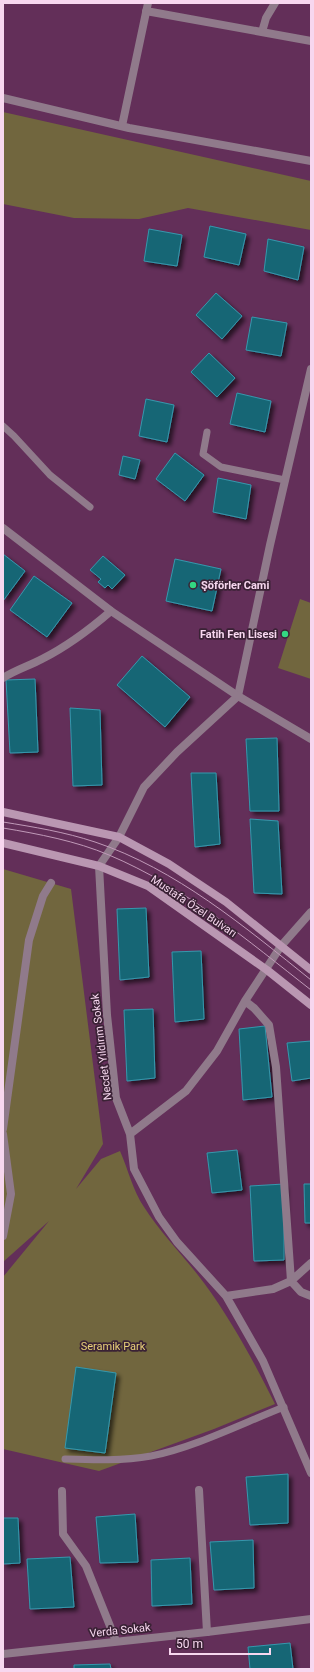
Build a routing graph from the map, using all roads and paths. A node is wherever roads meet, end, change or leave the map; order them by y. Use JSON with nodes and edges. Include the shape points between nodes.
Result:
{"nodes":[{"id":1,"x":275,"y":3,"type":"edge"},
{"id":2,"x":147,"y":7,"type":"edge"},
{"id":3,"x":262,"y":32,"type":"junction"},
{"id":4,"x":311,"y":41,"type":"edge"},
{"id":5,"x":3,"y":98,"type":"edge"},
{"id":6,"x":122,"y":126,"type":"junction"},
{"id":7,"x":311,"y":161,"type":"edge"},
{"id":8,"x":311,"y":369,"type":"edge"},
{"id":9,"x":3,"y":426,"type":"edge"},
{"id":10,"x":206,"y":432,"type":"dead end"},
{"id":11,"x":285,"y":480,"type":"junction"},
{"id":12,"x":90,"y":507,"type":"dead end"},
{"id":13,"x":3,"y":528,"type":"edge"},
{"id":14,"x":111,"y":612,"type":"junction"},
{"id":15,"x":3,"y":678,"type":"edge"},
{"id":16,"x":238,"y":696,"type":"junction"},
{"id":17,"x":311,"y":739,"type":"edge"},
{"id":18,"x":3,"y":812,"type":"edge"},
{"id":19,"x":119,"y":837,"type":"junction"},
{"id":20,"x":3,"y":843,"type":"edge"},
{"id":21,"x":99,"y":866,"type":"junction"},
{"id":22,"x":51,"y":883,"type":"dead end"},
{"id":23,"x":311,"y":912,"type":"edge"},
{"id":24,"x":281,"y":946,"type":"junction"},
{"id":25,"x":267,"y":970,"type":"junction"},
{"id":26,"x":311,"y":970,"type":"edge"},
{"id":27,"x":245,"y":1001,"type":"junction"},
{"id":28,"x":311,"y":1005,"type":"edge"},
{"id":29,"x":3,"y":1129,"type":"edge"},
{"id":30,"x":3,"y":1134,"type":"edge"},
{"id":31,"x":130,"y":1134,"type":"junction"},
{"id":32,"x":3,"y":1236,"type":"edge"},
{"id":33,"x":311,"y":1263,"type":"edge"},
{"id":34,"x":291,"y":1282,"type":"junction"},
{"id":35,"x":226,"y":1296,"type":"junction"},
{"id":36,"x":311,"y":1296,"type":"edge"},
{"id":37,"x":284,"y":1407,"type":"junction"},
{"id":38,"x":65,"y":1459,"type":"dead end"},
{"id":39,"x":311,"y":1473,"type":"edge"},
{"id":40,"x":199,"y":1490,"type":"dead end"},
{"id":41,"x":62,"y":1491,"type":"dead end"},
{"id":42,"x":311,"y":1619,"type":"edge"},
{"id":43,"x":207,"y":1632,"type":"junction"},
{"id":44,"x":116,"y":1641,"type":"junction"},
{"id":45,"x":3,"y":1654,"type":"edge"}],
"edges":[{"from":1,"to":3,"type":"street","via":[[266,18]]},
{"from":2,"to":3,"type":"street"},
{"from":2,"to":6,"type":"street"},
{"from":3,"to":4,"type":"street"},
{"from":5,"to":6,"type":"street"},
{"from":6,"to":7,"type":"street"},
{"from":8,"to":11,"type":"street"},
{"from":9,"to":12,"type":"lane","via":[[50,475]]},
{"from":10,"to":11,"type":"lane","via":[[203,454],[221,467]]},
{"from":11,"to":16,"type":"street"},
{"from":13,"to":14,"type":"street"},
{"from":14,"to":15,"type":"street","via":[[80,637],[42,660]]},
{"from":14,"to":16,"type":"street"},
{"from":16,"to":17,"type":"street"},
{"from":16,"to":19,"type":"street","via":[[177,752],[144,787]]},
{"from":18,"to":19,"type":"main road","name":"Mustafa Özel Bulvarı"},
{"from":19,"to":21,"type":"street"},
{"from":19,"to":24,"type":"main road","name":"Mustafa Özel Bulvarı","via":[[169,864],[219,898]]},
{"from":20,"to":21,"type":"main road","name":"Mustafa Özel Bulvarı"},
{"from":21,"to":25,"type":"main road","name":"Mustafa Özel Bulvarı","via":[[148,886]]},
{"from":21,"to":31,"type":"street","name":"Necdet Yıldırım Sokak","via":[[107,1014],[116,1098]]},
{"from":22,"to":29,"type":"street","via":[[43,896],[29,940]]},
{"from":23,"to":24,"type":"street"},
{"from":24,"to":25,"type":"street"},
{"from":24,"to":26,"type":"main road","name":"Mustafa Özel Bulvarı"},
{"from":25,"to":27,"type":"street"},
{"from":25,"to":28,"type":"main road","name":"Mustafa Özel Bulvarı"},
{"from":27,"to":31,"type":"street","via":[[217,1051],[186,1091]]},
{"from":27,"to":34,"type":"street","via":[[269,1025],[276,1066]]},
{"from":30,"to":32,"type":"street","via":[[11,1194]]},
{"from":31,"to":35,"type":"street","name":"Necdet Yıldırım Sokak","via":[[134,1169],[159,1217],[177,1242]]},
{"from":33,"to":34,"type":"street"},
{"from":34,"to":35,"type":"street","via":[[273,1289]]},
{"from":34,"to":36,"type":"street","via":[[301,1292]]},
{"from":35,"to":37,"type":"street","name":"Necdet Yıldırım Sokak","via":[[263,1360]]},
{"from":37,"to":38,"type":"lane","via":[[150,1456]]},
{"from":37,"to":39,"type":"street","name":"Necdet Yıldırım Sokak"},
{"from":40,"to":43,"type":"street"},
{"from":41,"to":44,"type":"street","via":[[63,1534],[86,1566]]},
{"from":42,"to":43,"type":"street","name":"Verda Sokak"},
{"from":43,"to":44,"type":"street","name":"Verda Sokak"},
{"from":44,"to":45,"type":"street","name":"Verda Sokak"}]}
